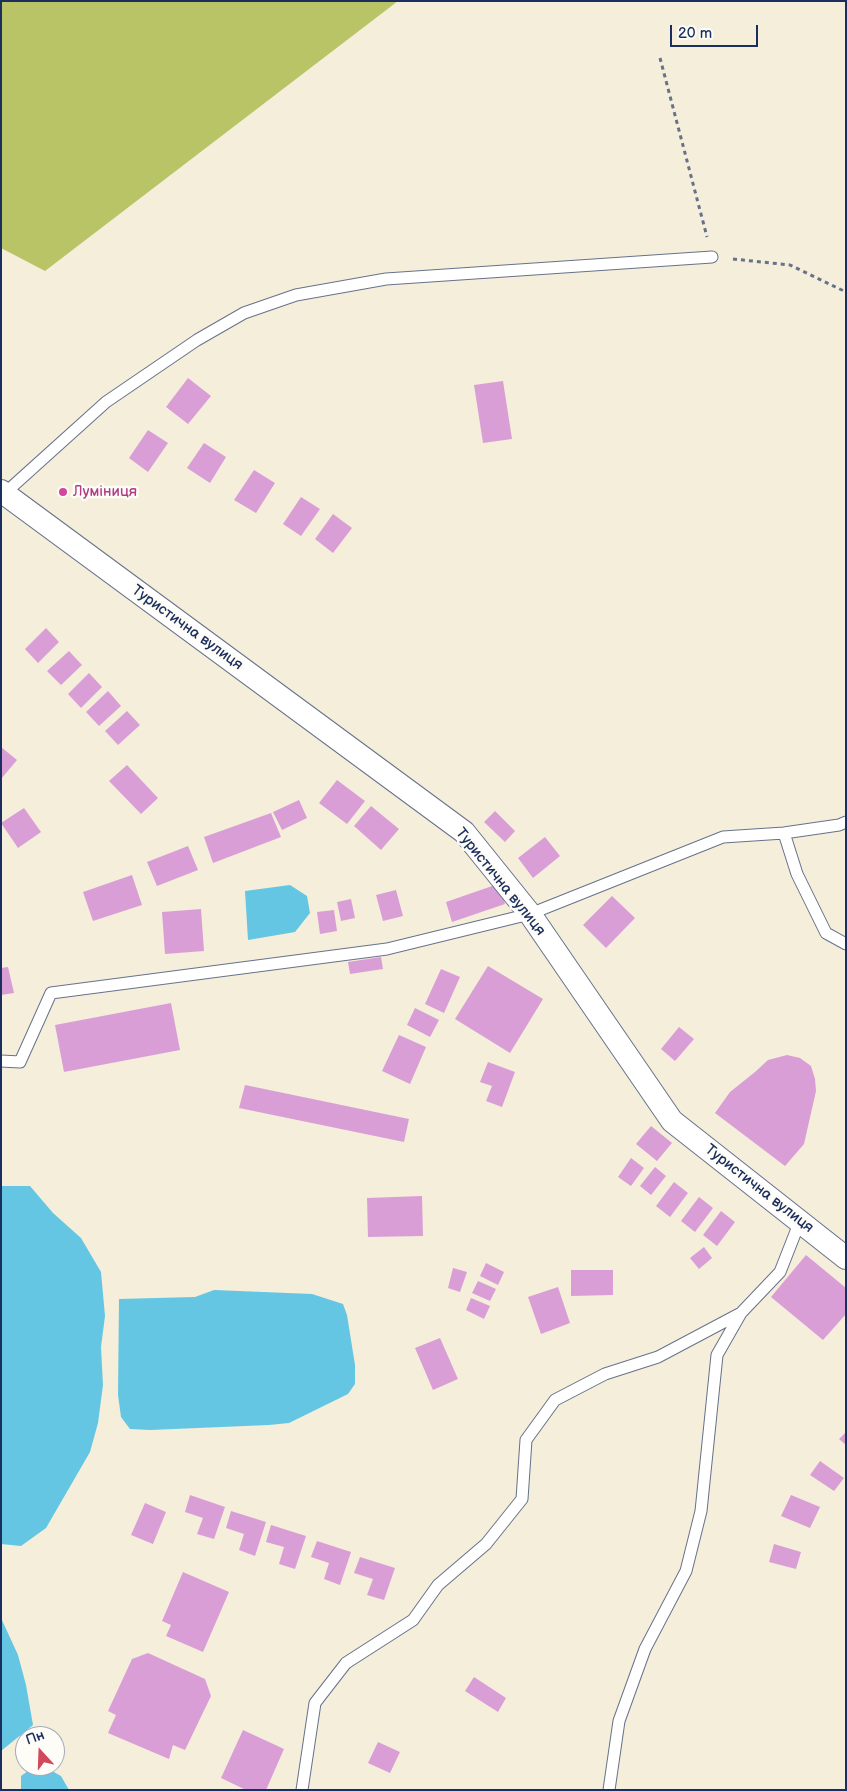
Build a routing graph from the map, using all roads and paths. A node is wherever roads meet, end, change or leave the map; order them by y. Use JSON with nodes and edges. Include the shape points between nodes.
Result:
{"nodes":[{"id":1,"x":660,"y":58,"type":"dead end"},
{"id":2,"x":712,"y":257,"type":"junction"},
{"id":3,"x":846,"y":292,"type":"edge"},
{"id":4,"x":2,"y":492,"type":"edge"},
{"id":5,"x":846,"y":822,"type":"edge"},
{"id":6,"x":784,"y":833,"type":"junction"},
{"id":7,"x":530,"y":914,"type":"junction"},
{"id":8,"x":846,"y":944,"type":"edge"},
{"id":9,"x":1,"y":1061,"type":"edge"},
{"id":10,"x":800,"y":1221,"type":"junction"},
{"id":11,"x":846,"y":1258,"type":"edge"},
{"id":12,"x":741,"y":1314,"type":"junction"},
{"id":13,"x":302,"y":1790,"type":"edge"},
{"id":14,"x":609,"y":1790,"type":"edge"}],
"edges":[{"from":1,"to":2,"type":"path"},
{"from":2,"to":3,"type":"path","via":[[790,265]]},
{"from":2,"to":4,"type":"lane","via":[[386,279],[296,295],[244,313],[197,340],[106,402]]},
{"from":4,"to":7,"type":"street","name":"Туристична вулиця","via":[[464,832]]},
{"from":5,"to":6,"type":"lane"},
{"from":6,"to":7,"type":"lane","via":[[723,837]]},
{"from":6,"to":8,"type":"lane","via":[[797,874],[826,934]]},
{"from":7,"to":9,"type":"lane","via":[[387,949],[51,993],[20,1062]]},
{"from":7,"to":10,"type":"street","name":"Туристична вулиця","via":[[672,1121]]},
{"from":10,"to":11,"type":"street","name":"Туристична вулиця"},
{"from":10,"to":12,"type":"lane","via":[[780,1272]]},
{"from":12,"to":13,"type":"lane","via":[[658,1357],[605,1374],[555,1400],[526,1440],[522,1499],[486,1544],[438,1585],[413,1620],[346,1663],[316,1703]]},
{"from":12,"to":14,"type":"lane","via":[[717,1355],[701,1511],[686,1571],[645,1649],[622,1712]]}]}
